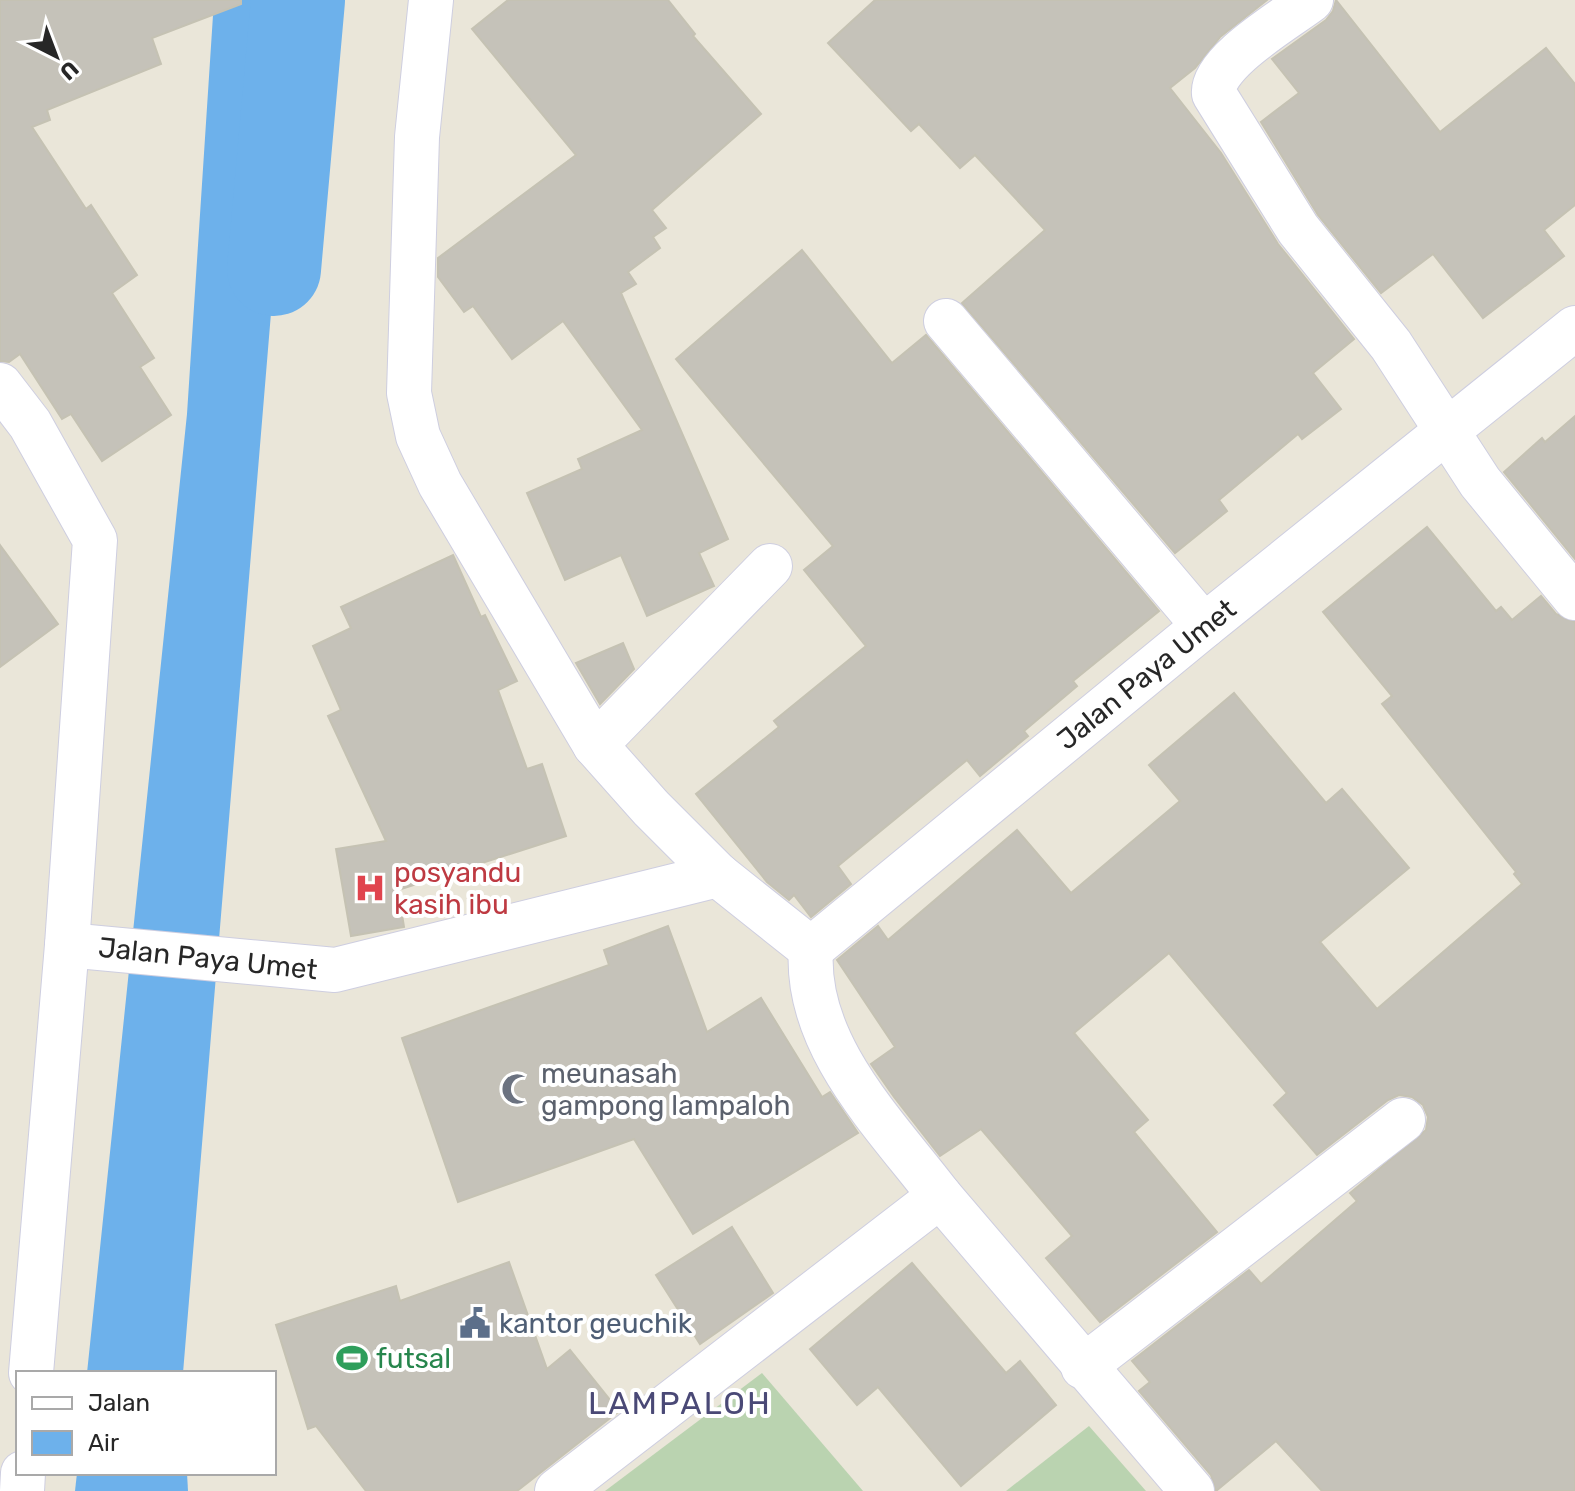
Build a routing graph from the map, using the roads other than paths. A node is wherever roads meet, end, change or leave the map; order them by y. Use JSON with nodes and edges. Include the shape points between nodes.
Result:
{"nodes":[{"id":1,"x":431,"y":0,"type":"edge"},
{"id":2,"x":1311,"y":0,"type":"edge"},
{"id":3,"x":946,"y":321,"type":"dead end"},
{"id":4,"x":1575,"y":328,"type":"edge"},
{"id":5,"x":0,"y":385,"type":"edge"},
{"id":6,"x":1448,"y":429,"type":"junction"},
{"id":7,"x":770,"y":566,"type":"dead end"},
{"id":8,"x":1575,"y":598,"type":"edge"},
{"id":9,"x":1204,"y":626,"type":"junction"},
{"id":10,"x":595,"y":745,"type":"junction"},
{"id":11,"x":718,"y":875,"type":"junction"},
{"id":12,"x":78,"y":945,"type":"junction"},
{"id":13,"x":811,"y":949,"type":"junction"},
{"id":14,"x":1403,"y":1120,"type":"dead end"},
{"id":15,"x":940,"y":1196,"type":"junction"},
{"id":16,"x":1083,"y":1367,"type":"junction"},
{"id":17,"x":31,"y":1371,"type":"edge"},
{"id":18,"x":557,"y":1491,"type":"edge"},
{"id":19,"x":1192,"y":1491,"type":"edge"}],
"edges":[{"from":1,"to":10,"type":"street","via":[[417,137],[409,393],[418,436],[440,484]]},
{"from":2,"to":6,"type":"street","via":[[1223,66],[1212,84],[1214,94],[1298,229],[1391,345]]},
{"from":3,"to":9,"type":"street"},
{"from":4,"to":6,"type":"street","name":"Jalan Paya Umet"},
{"from":5,"to":12,"type":"street","via":[[30,424],[95,540]]},
{"from":6,"to":8,"type":"street","via":[[1480,482]]},
{"from":6,"to":9,"type":"street","name":"Jalan Paya Umet"},
{"from":7,"to":10,"type":"street"},
{"from":9,"to":13,"type":"street","name":"Jalan Paya Umet"},
{"from":10,"to":11,"type":"street"},
{"from":11,"to":12,"type":"street","name":"Jalan Paya Umet","via":[[358,967],[290,969]]},
{"from":11,"to":13,"type":"street"},
{"from":12,"to":17,"type":"street","name":"Jalan Paya Umet"},
{"from":13,"to":15,"type":"street","via":[[814,1004],[849,1076]]},
{"from":14,"to":16,"type":"street"},
{"from":15,"to":16,"type":"street"},
{"from":15,"to":18,"type":"street"},
{"from":16,"to":19,"type":"street"}]}
